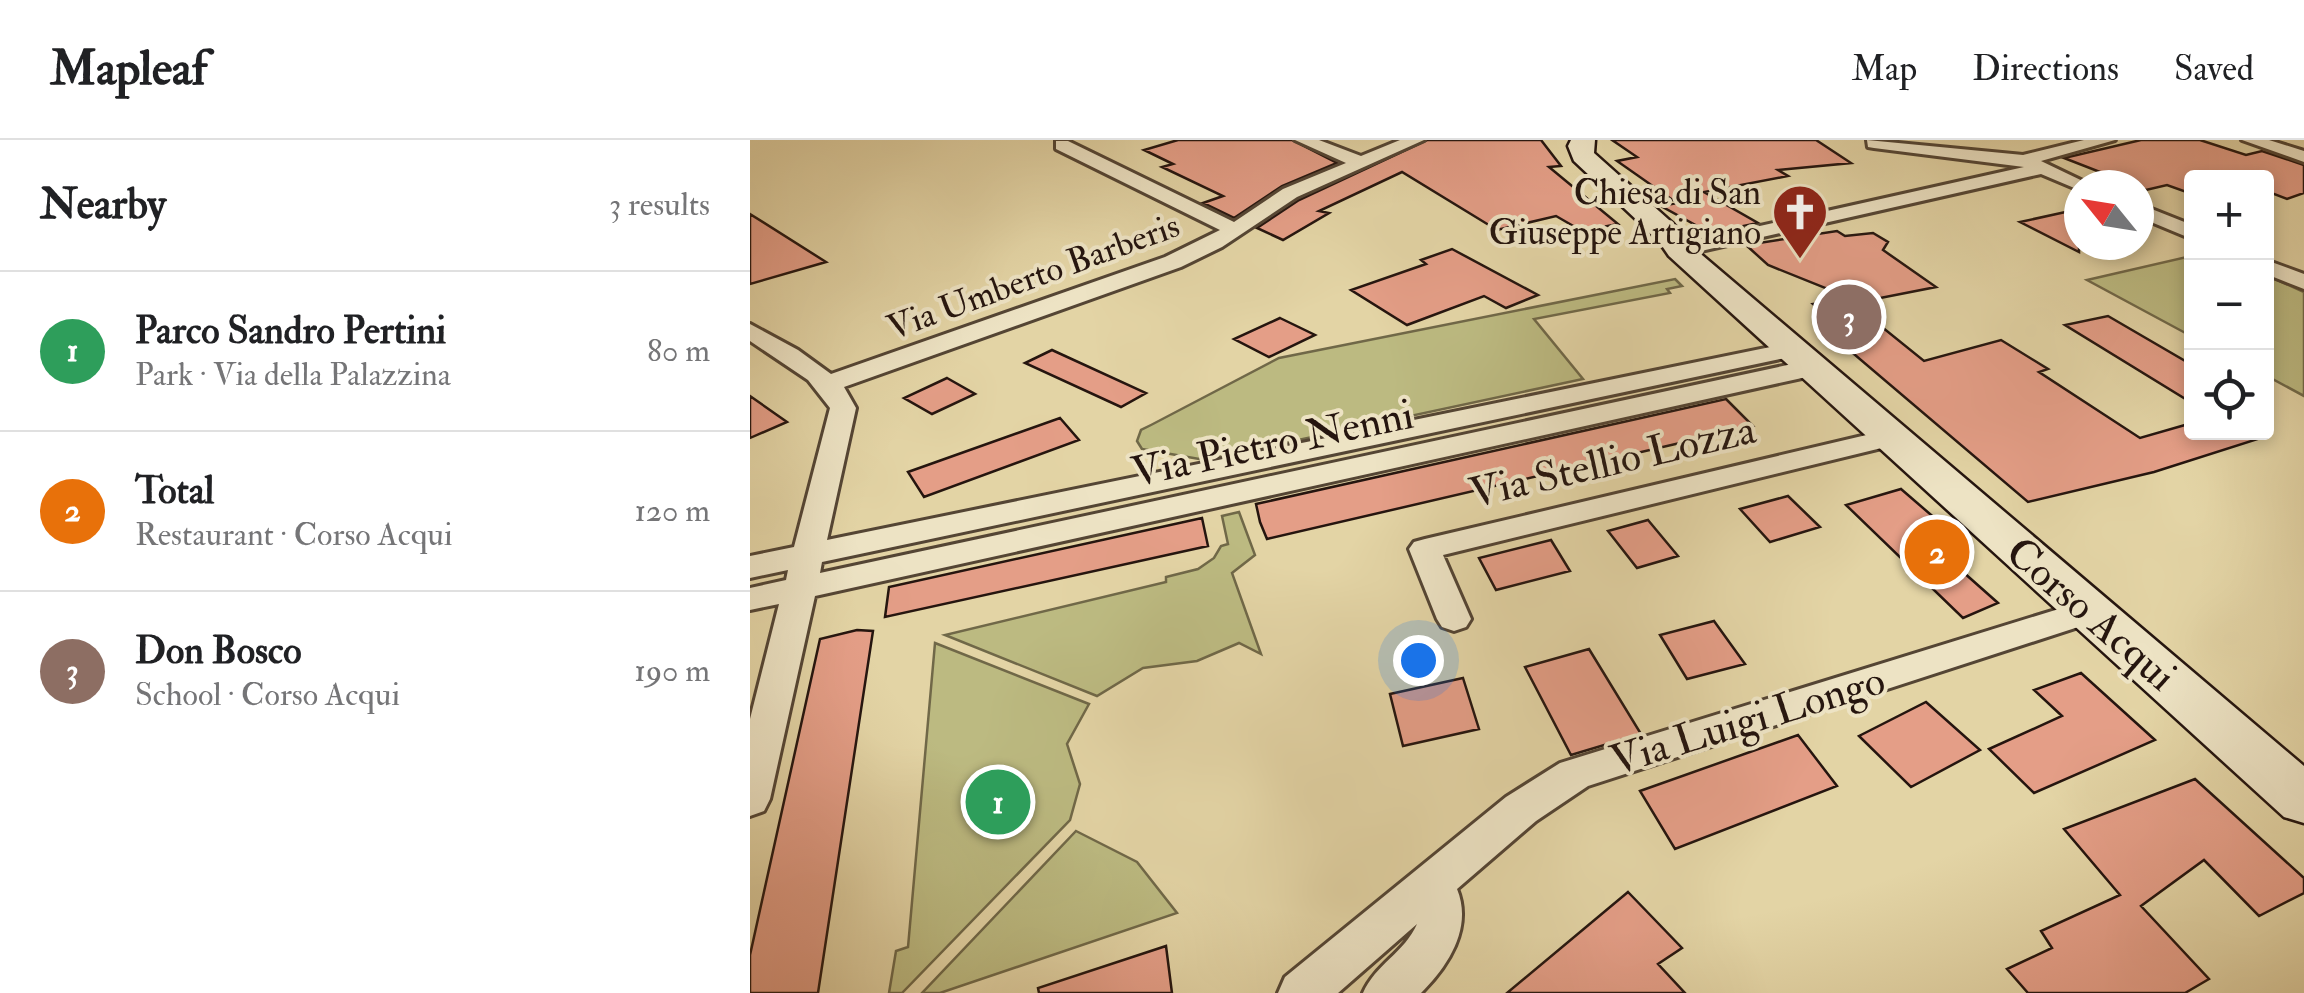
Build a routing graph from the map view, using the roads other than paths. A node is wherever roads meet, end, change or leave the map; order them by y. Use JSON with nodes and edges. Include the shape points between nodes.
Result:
{"nodes":[{"id":1,"x":1304,"y":140,"type":"edge"},
{"id":2,"x":1416,"y":140,"type":"edge"},
{"id":3,"x":1557,"y":140,"type":"edge"},
{"id":4,"x":1583,"y":140,"type":"edge"},
{"id":5,"x":2056,"y":140,"type":"edge"},
{"id":6,"x":2251,"y":140,"type":"edge"},
{"id":7,"x":1872,"y":142,"type":"edge"},
{"id":8,"x":2098,"y":142,"type":"edge"},
{"id":9,"x":1062,"y":145,"type":"dead end"},
{"id":10,"x":2304,"y":158,"type":"edge"},
{"id":11,"x":2023,"y":160,"type":"junction"},
{"id":12,"x":1360,"y":162,"type":"junction"},
{"id":13,"x":2044,"y":168,"type":"junction"},
{"id":14,"x":2064,"y":177,"type":"edge"},
{"id":15,"x":1951,"y":190,"type":"junction"},
{"id":16,"x":2154,"y":217,"type":"edge"},
{"id":17,"x":1235,"y":230,"type":"junction"},
{"id":18,"x":2184,"y":230,"type":"edge"},
{"id":19,"x":1680,"y":250,"type":"junction"},
{"id":20,"x":2274,"y":269,"type":"edge"},
{"id":21,"x":2304,"y":282,"type":"edge"},
{"id":22,"x":750,"y":331,"type":"edge"},
{"id":23,"x":1801,"y":359,"type":"junction"},
{"id":24,"x":828,"y":384,"type":"junction"},
{"id":25,"x":1892,"y":437,"type":"junction"},
{"id":26,"x":809,"y":555,"type":"junction"},
{"id":27,"x":750,"y":567,"type":"edge"},
{"id":28,"x":801,"y":588,"type":"junction"},
{"id":29,"x":750,"y":599,"type":"edge"},
{"id":30,"x":2091,"y":611,"type":"junction"},
{"id":31,"x":1454,"y":619,"type":"dead end"},
{"id":32,"x":750,"y":800,"type":"edge"},
{"id":33,"x":2304,"y":800,"type":"edge"},
{"id":34,"x":1433,"y":883,"type":"junction"},
{"id":35,"x":1302,"y":993,"type":"edge"},
{"id":36,"x":1387,"y":993,"type":"edge"}],
"edges":[{"from":1,"to":12,"type":"street"},
{"from":2,"to":12,"type":"street","name":"Via Umberto Barberis"},
{"from":3,"to":19,"type":"street","via":[[1654,236]]},
{"from":4,"to":19,"type":"street","name":"Corso Acqui","via":[[1583,156]]},
{"from":5,"to":8,"type":"street"},
{"from":6,"to":10,"type":"street"},
{"from":7,"to":11,"type":"street"},
{"from":7,"to":15,"type":"street"},
{"from":8,"to":11,"type":"street"},
{"from":9,"to":17,"type":"street"},
{"from":11,"to":13,"type":"street"},
{"from":12,"to":17,"type":"street","name":"Via Umberto Barberis","via":[[1276,200]]},
{"from":13,"to":14,"type":"street"},
{"from":13,"to":15,"type":"street"},
{"from":15,"to":19,"type":"street"},
{"from":16,"to":18,"type":"street"},
{"from":17,"to":24,"type":"street","name":"Via Umberto Barberis","via":[[1138,277]]},
{"from":19,"to":23,"type":"street","name":"Corso Acqui"},
{"from":20,"to":21,"type":"street"},
{"from":22,"to":24,"type":"street"},
{"from":23,"to":25,"type":"street","name":"Corso Acqui"},
{"from":23,"to":26,"type":"street","name":"Via Pietro Nenni"},
{"from":23,"to":28,"type":"street","name":"Via Pietro Nenni"},
{"from":24,"to":26,"type":"street","via":[[840,396],[842,417]]},
{"from":25,"to":30,"type":"street","name":"Corso Acqui"},
{"from":25,"to":31,"type":"street","name":"Via Stellio Lozza","via":[[1425,549]]},
{"from":26,"to":27,"type":"street","name":"Via Pietro Nenni"},
{"from":26,"to":28,"type":"street"},
{"from":28,"to":29,"type":"street","name":"Via Pietro Nenni"},
{"from":28,"to":32,"type":"street"},
{"from":30,"to":33,"type":"street","name":"Corso Acqui"},
{"from":30,"to":34,"type":"street","name":"Via Luigi Longo","via":[[1596,766],[1521,809]]},
{"from":34,"to":35,"type":"street","name":"Via Luigi Longo"},
{"from":34,"to":36,"type":"street","via":[[1444,904],[1437,938]]}]}
